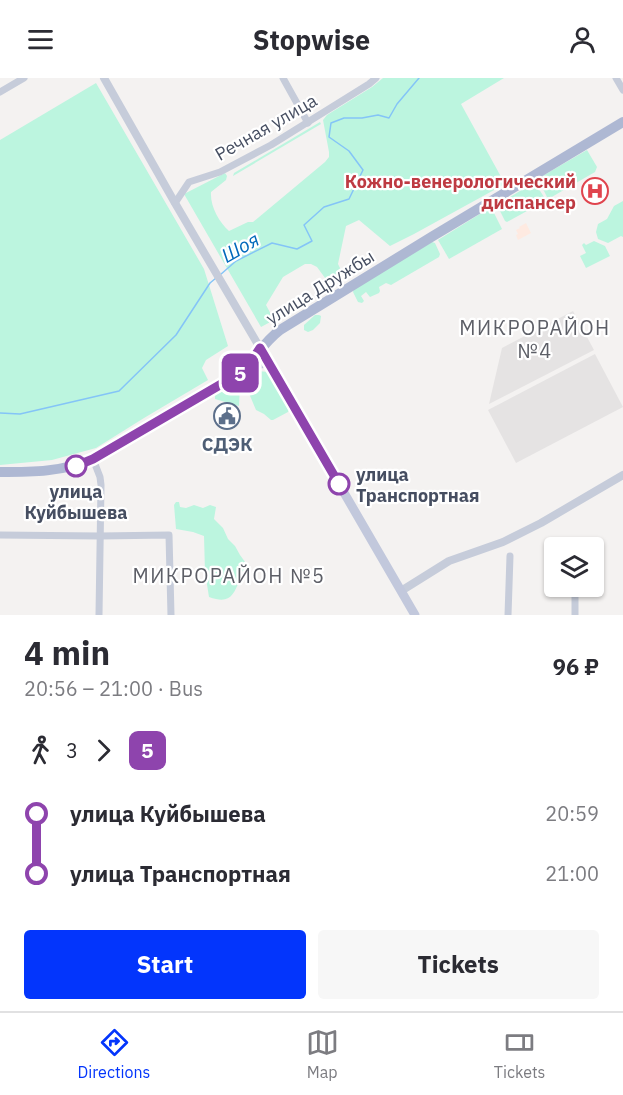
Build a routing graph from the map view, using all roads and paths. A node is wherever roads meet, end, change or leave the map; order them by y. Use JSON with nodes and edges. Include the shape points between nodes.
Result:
{"nodes":[{"id":1,"x":24,"y":78,"type":"edge"},
{"id":2,"x":104,"y":78,"type":"edge"},
{"id":3,"x":283,"y":78,"type":"edge"},
{"id":4,"x":376,"y":78,"type":"edge"},
{"id":5,"x":616,"y":78,"type":"edge"},
{"id":6,"x":623,"y":90,"type":"edge"},
{"id":7,"x":0,"y":92,"type":"edge"},
{"id":8,"x":623,"y":122,"type":"edge"},
{"id":9,"x":308,"y":123,"type":"junction"},
{"id":10,"x":175,"y":203,"type":"junction"},
{"id":11,"x":260,"y":348,"type":"junction"},
{"id":12,"x":269,"y":362,"type":"junction"},
{"id":13,"x":242,"y":372,"type":"junction"},
{"id":14,"x":93,"y":459,"type":"junction"},
{"id":15,"x":0,"y":472,"type":"edge"},
{"id":16,"x":623,"y":475,"type":"edge"},
{"id":17,"x":0,"y":535,"type":"edge"},
{"id":18,"x":100,"y":536,"type":"junction"},
{"id":19,"x":510,"y":556,"type":"dead end"},
{"id":20,"x":401,"y":591,"type":"junction"},
{"id":21,"x":575,"y":597,"type":"edge"},
{"id":22,"x":99,"y":615,"type":"edge"},
{"id":23,"x":171,"y":615,"type":"edge"},
{"id":24,"x":415,"y":615,"type":"edge"},
{"id":25,"x":508,"y":615,"type":"edge"},
{"id":26,"x":575,"y":615,"type":"edge"}],
"edges":[{"from":1,"to":7,"type":"street"},
{"from":2,"to":10,"type":"street"},
{"from":3,"to":9,"type":"street"},
{"from":4,"to":9,"type":"street","name":"Речная улица"},
{"from":5,"to":6,"type":"street"},
{"from":8,"to":11,"type":"main road","name":"улица Дружбы","via":[[331,298],[270,337]]},
{"from":9,"to":10,"type":"street","name":"Речная улица","via":[[220,172],[189,182]]},
{"from":10,"to":11,"type":"street"},
{"from":11,"to":12,"type":"main road"},
{"from":11,"to":13,"type":"main road","name":"улица Дружбы"},
{"from":12,"to":13,"type":"main road"},
{"from":12,"to":20,"type":"main road"},
{"from":13,"to":14,"type":"main road","name":"улица Дружбы"},
{"from":14,"to":15,"type":"main road","name":"улица Дружбы","via":[[63,469]]},
{"from":14,"to":18,"type":"street","via":[[101,485]]},
{"from":16,"to":20,"type":"street","via":[[493,547],[449,561]]},
{"from":17,"to":18,"type":"street"},
{"from":18,"to":22,"type":"street"},
{"from":18,"to":23,"type":"street","via":[[170,535]]},
{"from":19,"to":25,"type":"street"},
{"from":20,"to":24,"type":"main road"},
{"from":21,"to":26,"type":"street"}]}
